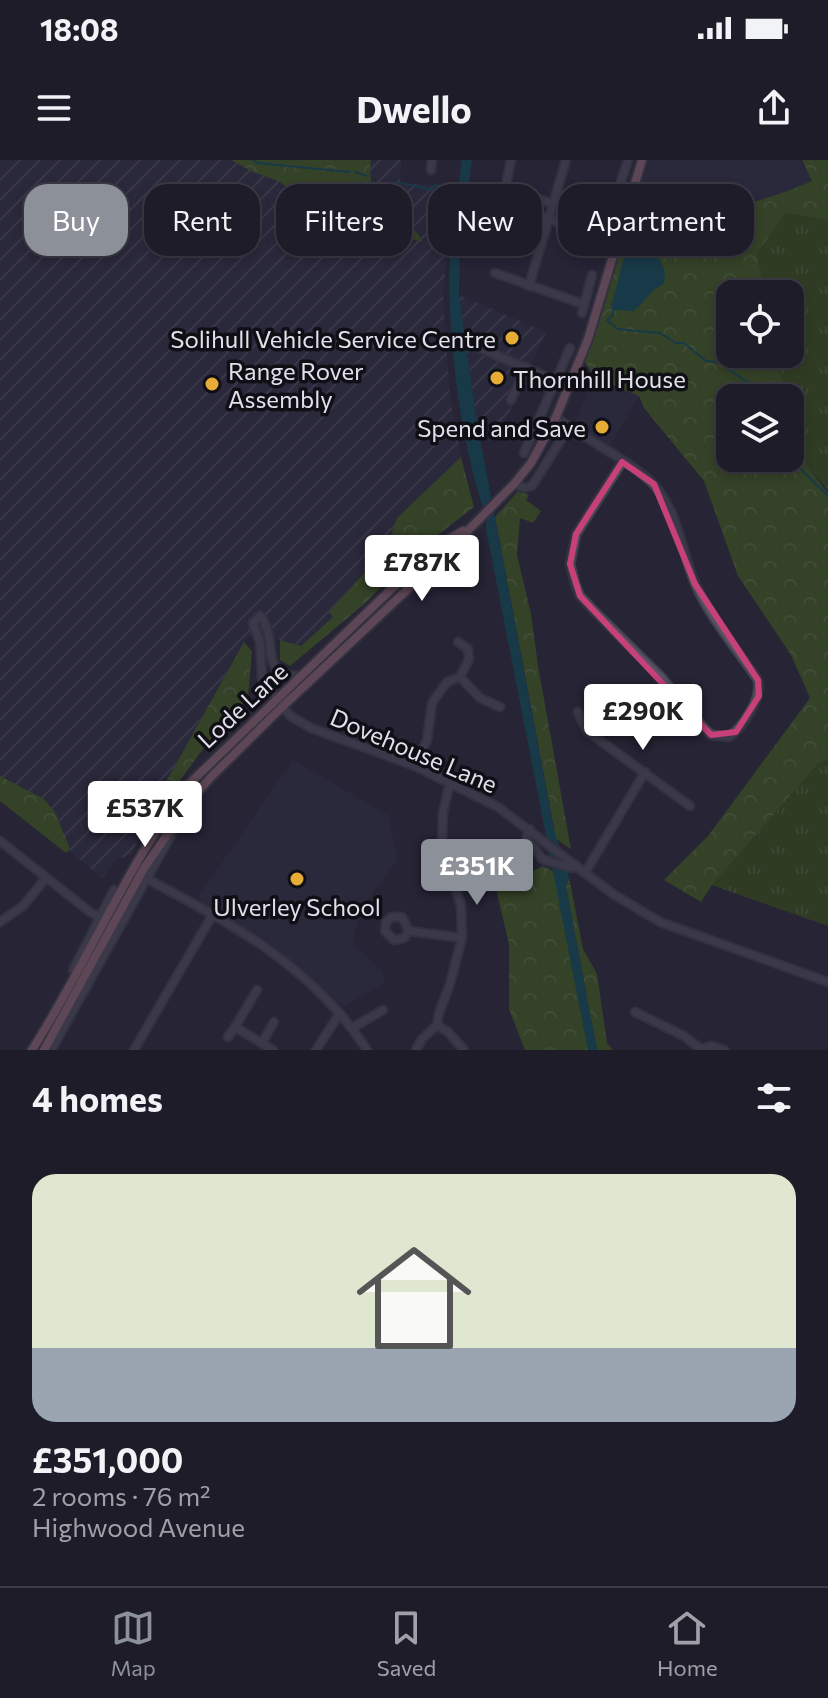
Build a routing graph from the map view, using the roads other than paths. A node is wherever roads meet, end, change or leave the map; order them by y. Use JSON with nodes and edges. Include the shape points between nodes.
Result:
{"nodes":[{"id":1,"x":432,"y":160,"type":"edge"},
{"id":2,"x":511,"y":160,"type":"edge"},
{"id":3,"x":566,"y":160,"type":"edge"},
{"id":4,"x":628,"y":160,"type":"edge"},
{"id":5,"x":642,"y":160,"type":"edge"},
{"id":6,"x":431,"y":170,"type":"dead end"},
{"id":7,"x":506,"y":184,"type":"edge"},
{"id":8,"x":542,"y":200,"type":"edge"},
{"id":9,"x":552,"y":203,"type":"junction"},
{"id":10,"x":542,"y":216,"type":"edge"},
{"id":11,"x":550,"y":219,"type":"junction"},
{"id":12,"x":494,"y":274,"type":"dead end"},
{"id":13,"x":592,"y":275,"type":"dead end"},
{"id":14,"x":529,"y":286,"type":"junction"},
{"id":15,"x":570,"y":348,"type":"dead end"},
{"id":16,"x":478,"y":360,"type":"dead end"},
{"id":17,"x":526,"y":367,"type":"junction"},
{"id":18,"x":561,"y":370,"type":"junction"},
{"id":19,"x":574,"y":375,"type":"junction"},
{"id":20,"x":556,"y":381,"type":"junction"},
{"id":21,"x":552,"y":392,"type":"junction"},
{"id":22,"x":564,"y":397,"type":"junction"},
{"id":23,"x":511,"y":400,"type":"dead end"},
{"id":24,"x":556,"y":417,"type":"junction"},
{"id":25,"x":569,"y":427,"type":"junction"},
{"id":26,"x":524,"y":453,"type":"dead end"},
{"id":27,"x":622,"y":462,"type":"junction"},
{"id":28,"x":514,"y":484,"type":"junction"},
{"id":29,"x":472,"y":526,"type":"junction"},
{"id":30,"x":408,"y":574,"type":"junction"},
{"id":31,"x":450,"y":575,"type":"dead end"},
{"id":32,"x":415,"y":582,"type":"junction"},
{"id":33,"x":462,"y":642,"type":"dead end"},
{"id":34,"x":302,"y":676,"type":"junction"},
{"id":35,"x":460,"y":677,"type":"junction"},
{"id":36,"x":495,"y":702,"type":"dead end"},
{"id":37,"x":280,"y":703,"type":"junction"},
{"id":38,"x":578,"y":712,"type":"dead end"},
{"id":39,"x":415,"y":766,"type":"junction"},
{"id":40,"x":645,"y":772,"type":"junction"},
{"id":41,"x":450,"y":783,"type":"junction"},
{"id":42,"x":690,"y":807,"type":"dead end"},
{"id":43,"x":175,"y":822,"type":"junction"},
{"id":44,"x":530,"y":829,"type":"junction"},
{"id":45,"x":0,"y":841,"type":"edge"},
{"id":46,"x":576,"y":865,"type":"junction"},
{"id":47,"x":585,"y":873,"type":"junction"},
{"id":48,"x":46,"y":878,"type":"junction"},
{"id":49,"x":149,"y":880,"type":"junction"},
{"id":50,"x":114,"y":890,"type":"dead end"},
{"id":51,"x":213,"y":914,"type":"junction"},
{"id":52,"x":106,"y":921,"type":"junction"},
{"id":53,"x":0,"y":922,"type":"edge"},
{"id":54,"x":409,"y":931,"type":"dead end"},
{"id":55,"x":462,"y":938,"type":"junction"},
{"id":56,"x":828,"y":984,"type":"edge"},
{"id":57,"x":257,"y":990,"type":"dead end"},
{"id":58,"x":383,"y":1010,"type":"dead end"},
{"id":59,"x":635,"y":1012,"type":"dead end"},
{"id":60,"x":340,"y":1013,"type":"junction"},
{"id":61,"x":274,"y":1022,"type":"dead end"},
{"id":62,"x":437,"y":1025,"type":"junction"},
{"id":63,"x":235,"y":1027,"type":"junction"},
{"id":64,"x":352,"y":1028,"type":"junction"},
{"id":65,"x":228,"y":1037,"type":"dead end"},
{"id":66,"x":262,"y":1043,"type":"junction"},
{"id":67,"x":32,"y":1050,"type":"edge"},
{"id":68,"x":44,"y":1050,"type":"edge"},
{"id":69,"x":51,"y":1050,"type":"edge"},
{"id":70,"x":134,"y":1050,"type":"edge"},
{"id":71,"x":273,"y":1050,"type":"edge"},
{"id":72,"x":316,"y":1050,"type":"edge"},
{"id":73,"x":367,"y":1050,"type":"edge"},
{"id":74,"x":416,"y":1050,"type":"edge"},
{"id":75,"x":464,"y":1050,"type":"edge"},
{"id":76,"x":701,"y":1050,"type":"edge"},
{"id":77,"x":724,"y":1050,"type":"edge"}],
"edges":[{"from":1,"to":6,"type":"street"},
{"from":2,"to":7,"type":"street"},
{"from":3,"to":9,"type":"street"},
{"from":4,"to":11,"type":"street","via":[[602,239]]},
{"from":5,"to":19,"type":"main road","name":"Lode Lane"},
{"from":8,"to":9,"type":"street"},
{"from":9,"to":11,"type":"street"},
{"from":10,"to":11,"type":"street"},
{"from":11,"to":14,"type":"street"},
{"from":12,"to":14,"type":"street"},
{"from":13,"to":14,"type":"street","via":[[582,309]]},
{"from":15,"to":18,"type":"street"},
{"from":16,"to":17,"type":"street","via":[[480,348]]},
{"from":17,"to":20,"type":"street"},
{"from":17,"to":23,"type":"street"},
{"from":18,"to":19,"type":"street"},
{"from":18,"to":20,"type":"street"},
{"from":19,"to":22,"type":"main road","name":"Lode Lane"},
{"from":20,"to":21,"type":"street"},
{"from":21,"to":22,"type":"street"},
{"from":21,"to":26,"type":"street"},
{"from":22,"to":24,"type":"main road","name":"Lode Lane"},
{"from":24,"to":25,"type":"street"},
{"from":24,"to":28,"type":"main road","name":"Lode Lane"},
{"from":25,"to":27,"type":"street"},
{"from":25,"to":28,"type":"street","name":"Lode Lane","via":[[532,486]]},
{"from":27,"to":27,"type":"street","via":[[576,534],[570,564],[575,584],[711,735],[729,737],[759,696],[758,680],[695,584],[668,505],[654,484]]},
{"from":28,"to":29,"type":"main road","name":"Lode Lane"},
{"from":29,"to":30,"type":"main road","name":"Lode Lane","via":[[434,548]]},
{"from":29,"to":32,"type":"main road","name":"Lode Lane"},
{"from":30,"to":32,"type":"street"},
{"from":30,"to":34,"type":"main road","name":"Lode Lane"},
{"from":31,"to":32,"type":"street","via":[[426,588]]},
{"from":32,"to":37,"type":"main road","name":"Lode Lane"},
{"from":33,"to":35,"type":"street","via":[[470,654]]},
{"from":34,"to":37,"type":"main road","name":"Lode Lane"},
{"from":34,"to":37,"type":"street","via":[[287,676],[272,664],[269,633],[260,616],[253,623],[262,678]]},
{"from":35,"to":36,"type":"street","via":[[480,698]]},
{"from":35,"to":39,"type":"street","via":[[447,682],[432,703],[427,740]]},
{"from":37,"to":39,"type":"street","name":"Dovehouse Lane","via":[[311,728]]},
{"from":37,"to":43,"type":"main road","name":"Lode Lane"},
{"from":37,"to":52,"type":"main road","name":"Lode Lane","via":[[186,787],[158,824]]},
{"from":38,"to":40,"type":"street","via":[[587,731]]},
{"from":39,"to":41,"type":"street","name":"Dovehouse Lane"},
{"from":40,"to":42,"type":"street"},
{"from":40,"to":47,"type":"street"},
{"from":41,"to":44,"type":"street","name":"Dovehouse Lane"},
{"from":41,"to":55,"type":"street","via":[[442,847],[461,906]]},
{"from":43,"to":49,"type":"street","name":"Lode Lane"},
{"from":43,"to":52,"type":"main road","name":"Lode Lane"},
{"from":44,"to":46,"type":"street","name":"Dovehouse Lane"},
{"from":44,"to":46,"type":"street","via":[[526,837],[543,860]]},
{"from":45,"to":48,"type":"street"},
{"from":46,"to":47,"type":"street","name":"Dovehouse Lane"},
{"from":47,"to":56,"type":"street","name":"Dovehouse Lane","via":[[660,922]]},
{"from":48,"to":52,"type":"street"},
{"from":48,"to":53,"type":"street","via":[[23,906]]},
{"from":49,"to":51,"type":"street"},
{"from":49,"to":69,"type":"street","name":"Lode Lane"},
{"from":50,"to":52,"type":"street"},
{"from":51,"to":60,"type":"street","via":[[281,959]]},
{"from":51,"to":70,"type":"street"},
{"from":52,"to":67,"type":"main road","name":"Lode Lane"},
{"from":52,"to":68,"type":"main road","name":"Lode Lane"},
{"from":54,"to":55,"type":"street"},
{"from":55,"to":62,"type":"street"},
{"from":57,"to":63,"type":"street"},
{"from":58,"to":64,"type":"street"},
{"from":59,"to":76,"type":"street"},
{"from":60,"to":64,"type":"street"},
{"from":60,"to":72,"type":"street"},
{"from":61,"to":66,"type":"street"},
{"from":62,"to":74,"type":"street"},
{"from":62,"to":75,"type":"street"},
{"from":63,"to":65,"type":"street"},
{"from":63,"to":66,"type":"street"},
{"from":64,"to":73,"type":"street"},
{"from":66,"to":71,"type":"street"},
{"from":76,"to":77,"type":"street"}]}
